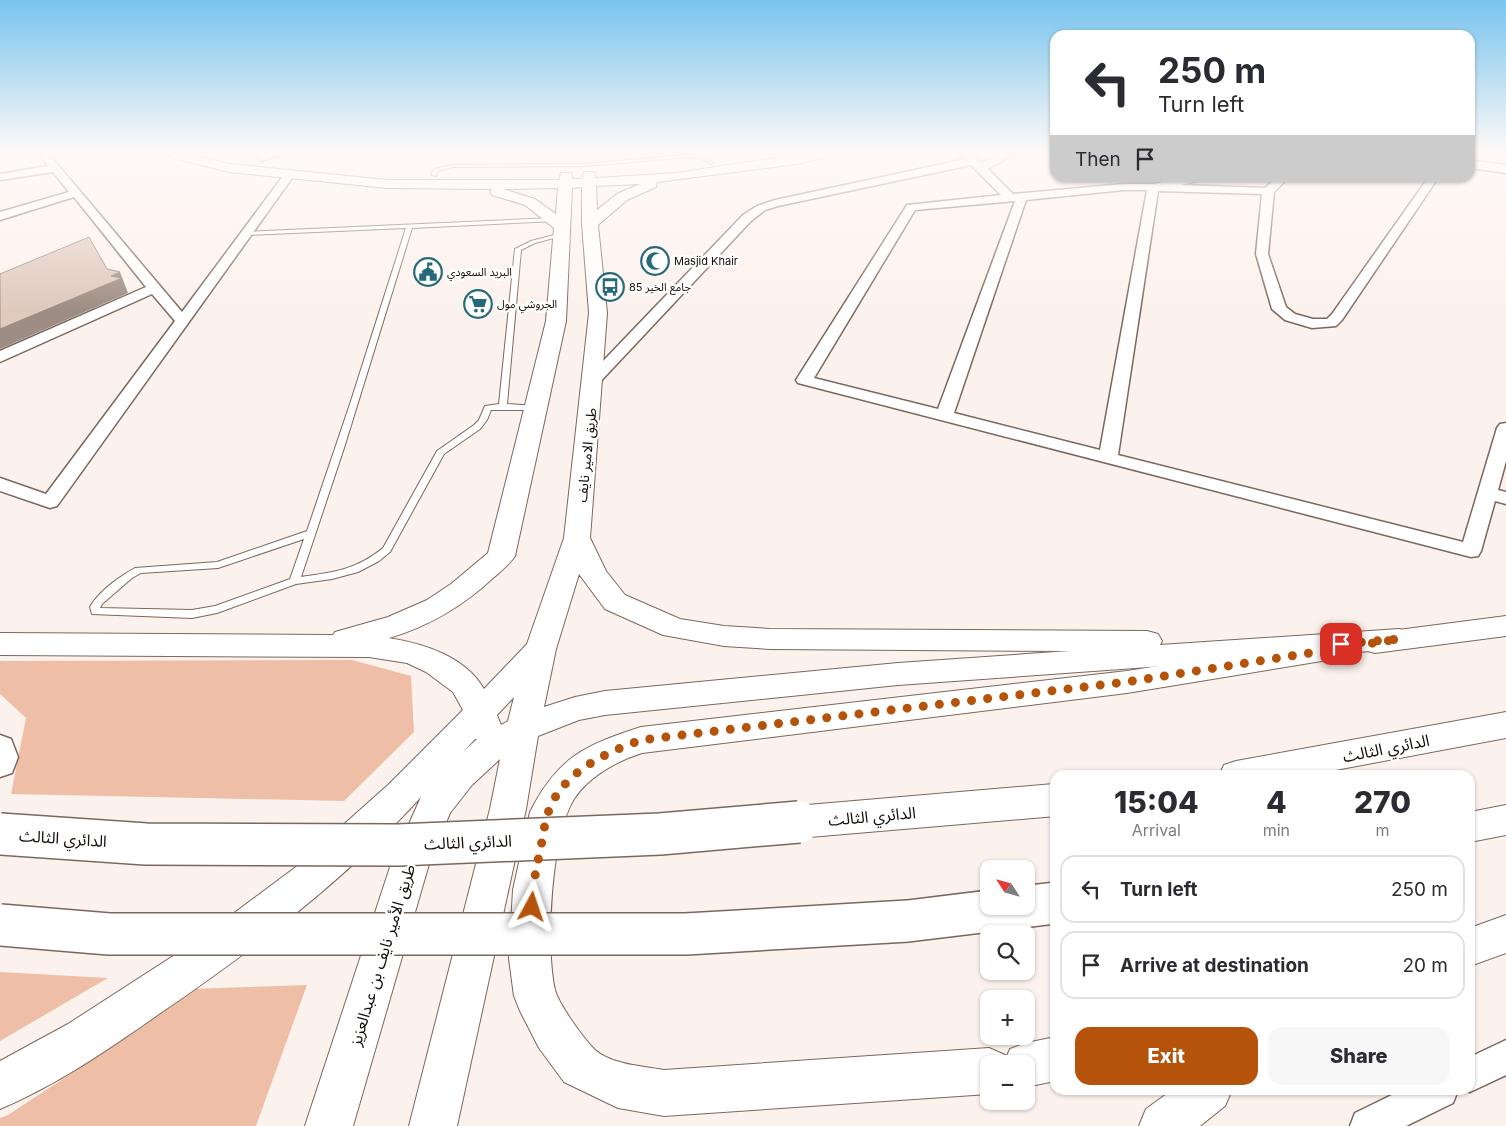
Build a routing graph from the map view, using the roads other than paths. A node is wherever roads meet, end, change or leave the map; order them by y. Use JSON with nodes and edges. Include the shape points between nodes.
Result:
{"nodes":[{"id":1,"x":36,"y":205,"type":"edge"},
{"id":2,"x":84,"y":205,"type":"edge"},
{"id":3,"x":268,"y":205,"type":"edge"},
{"id":4,"x":533,"y":205,"type":"edge"},
{"id":5,"x":562,"y":205,"type":"edge"},
{"id":6,"x":590,"y":205,"type":"edge"},
{"id":7,"x":613,"y":205,"type":"edge"},
{"id":8,"x":771,"y":205,"type":"edge"},
{"id":9,"x":937,"y":205,"type":"edge"},
{"id":10,"x":1014,"y":205,"type":"edge"},
{"id":11,"x":1149,"y":205,"type":"edge"},
{"id":12,"x":1267,"y":205,"type":"edge"},
{"id":13,"x":1415,"y":205,"type":"edge"},
{"id":14,"x":0,"y":216,"type":"edge"},
{"id":15,"x":590,"y":224,"type":"junction"},
{"id":16,"x":410,"y":226,"type":"junction"},
{"id":17,"x":559,"y":227,"type":"junction"},
{"id":18,"x":247,"y":233,"type":"junction"},
{"id":19,"x":155,"y":288,"type":"junction"},
{"id":20,"x":182,"y":321,"type":"junction"},
{"id":21,"x":0,"y":357,"type":"edge"},
{"id":22,"x":593,"y":380,"type":"junction"},
{"id":23,"x":503,"y":406,"type":"junction"},
{"id":24,"x":536,"y":408,"type":"junction"},
{"id":25,"x":944,"y":416,"type":"junction"},
{"id":26,"x":1506,"y":428,"type":"edge"},
{"id":27,"x":1108,"y":458,"type":"junction"},
{"id":28,"x":0,"y":484,"type":"edge"},
{"id":29,"x":1497,"y":496,"type":"edge"},
{"id":30,"x":311,"y":533,"type":"junction"},
{"id":31,"x":577,"y":538,"type":"junction"},
{"id":32,"x":294,"y":580,"type":"junction"},
{"id":33,"x":1506,"y":626,"type":"edge"},
{"id":34,"x":1399,"y":639,"type":"junction"},
{"id":35,"x":0,"y":644,"type":"edge"},
{"id":36,"x":305,"y":645,"type":"junction"},
{"id":37,"x":1284,"y":648,"type":"junction"},
{"id":38,"x":541,"y":649,"type":"junction"},
{"id":39,"x":480,"y":711,"type":"junction"},
{"id":40,"x":1506,"y":725,"type":"edge"},
{"id":41,"x":523,"y":728,"type":"junction"},
{"id":42,"x":0,"y":748,"type":"edge"},
{"id":43,"x":490,"y":748,"type":"junction"},
{"id":44,"x":0,"y":764,"type":"edge"},
{"id":45,"x":1263,"y":770,"type":"edge"},
{"id":46,"x":1050,"y":800,"type":"edge"},
{"id":47,"x":508,"y":809,"type":"junction"},
{"id":48,"x":1506,"y":820,"type":"edge"},
{"id":49,"x":1475,"y":826,"type":"edge"},
{"id":50,"x":0,"y":834,"type":"edge"},
{"id":51,"x":1050,"y":905,"type":"edge"},
{"id":52,"x":0,"y":925,"type":"edge"},
{"id":53,"x":1506,"y":934,"type":"edge"},
{"id":54,"x":1475,"y":945,"type":"edge"},
{"id":55,"x":1506,"y":1057,"type":"edge"},
{"id":56,"x":1050,"y":1060,"type":"edge"},
{"id":57,"x":1035,"y":1063,"type":"edge"},
{"id":58,"x":980,"y":1072,"type":"edge"},
{"id":59,"x":1475,"y":1072,"type":"edge"},
{"id":60,"x":0,"y":1086,"type":"edge"},
{"id":61,"x":1203,"y":1095,"type":"edge"},
{"id":62,"x":1430,"y":1095,"type":"edge"},
{"id":63,"x":329,"y":1126,"type":"edge"},
{"id":64,"x":433,"y":1126,"type":"edge"},
{"id":65,"x":1163,"y":1126,"type":"edge"},
{"id":66,"x":1368,"y":1126,"type":"edge"}],
"edges":[{"from":1,"to":14,"type":"street"},
{"from":2,"to":19,"type":"street","via":[[106,237]]},
{"from":3,"to":18,"type":"street"},
{"from":4,"to":17,"type":"main road"},
{"from":5,"to":17,"type":"main road"},
{"from":6,"to":15,"type":"main road","name":"طريق الامير نايف"},
{"from":7,"to":15,"type":"main road"},
{"from":8,"to":22,"type":"street","via":[[748,218]]},
{"from":9,"to":25,"type":"street","via":[[911,207],[804,380]]},
{"from":10,"to":25,"type":"street"},
{"from":11,"to":27,"type":"street"},
{"from":12,"to":13,"type":"street","via":[[1262,254],[1279,309],[1290,317],[1312,324],[1330,323],[1337,316]]},
{"from":15,"to":22,"type":"main road","name":"طريق الامير نايف","via":[[598,313]]},
{"from":16,"to":17,"type":"lane"},
{"from":16,"to":18,"type":"lane"},
{"from":16,"to":30,"type":"lane"},
{"from":17,"to":23,"type":"lane","via":[[518,249]]},
{"from":17,"to":24,"type":"main road","via":[[556,321]]},
{"from":18,"to":20,"type":"street"},
{"from":19,"to":20,"type":"street"},
{"from":19,"to":21,"type":"street"},
{"from":20,"to":28,"type":"street","via":[[50,502]]},
{"from":22,"to":31,"type":"main road","name":"طريق الامير نايف"},
{"from":23,"to":24,"type":"lane"},
{"from":23,"to":32,"type":"lane","via":[[488,408],[484,420],[477,427],[440,453],[387,550],[374,561],[355,571]]},
{"from":24,"to":36,"type":"main road","via":[[500,556],[446,602],[408,620],[357,637]]},
{"from":25,"to":27,"type":"street"},
{"from":26,"to":29,"type":"street"},
{"from":27,"to":29,"type":"street","via":[[1471,551]]},
{"from":30,"to":32,"type":"lane"},
{"from":30,"to":32,"type":"lane","via":[[218,565],[139,570],[95,607],[96,611],[192,614],[217,609]]},
{"from":31,"to":37,"type":"main road","via":[[593,574],[615,602],[674,628],[724,636],[1134,641]]},
{"from":31,"to":38,"type":"main road","name":"طريق الامير نايف"},
{"from":33,"to":34,"type":"main road"},
{"from":34,"to":37,"type":"main road"},
{"from":34,"to":58,"type":"main road","via":[[1126,682],[641,740],[611,750],[587,764],[563,787],[548,812],[532,890],[530,959],[535,996],[554,1033],[580,1066],[618,1085],[664,1093]]},
{"from":35,"to":36,"type":"main road"},
{"from":36,"to":39,"type":"main road","via":[[369,646],[413,653],[437,664],[465,684]]},
{"from":37,"to":41,"type":"main road","name":"طريق الأمير نايف بن عبدالعزيز","via":[[898,674],[605,703],[566,712]]},
{"from":38,"to":39,"type":"main road"},
{"from":38,"to":41,"type":"main road","name":"طريق الامير نايف"},
{"from":39,"to":43,"type":"main road"},
{"from":39,"to":60,"type":"main road","via":[[401,795],[310,879],[205,960],[84,1040]]},
{"from":40,"to":45,"type":"main road","name":"الدائري الثالث"},
{"from":41,"to":43,"type":"main road","name":"طريق الأمير نايف بن عبدالعزيز"},
{"from":41,"to":47,"type":"main road"},
{"from":42,"to":44,"type":"street"},
{"from":43,"to":47,"type":"main road"},
{"from":43,"to":63,"type":"main road","name":"طريق الأمير نايف بن عبدالعزيز","via":[[460,775],[435,805],[410,864]]},
{"from":46,"to":50,"type":"main road","name":"الدائري الثالث","bridge":true,"via":[[660,834],[398,845],[146,844]]},
{"from":47,"to":64,"type":"main road"},
{"from":48,"to":49,"type":"main road"},
{"from":51,"to":52,"type":"main road","bridge":true,"via":[[908,921],[686,934],[109,934]]},
{"from":53,"to":54,"type":"main road"},
{"from":55,"to":59,"type":"street"},
{"from":56,"to":57,"type":"main road"},
{"from":61,"to":65,"type":"main road"},
{"from":62,"to":66,"type":"street"}]}
